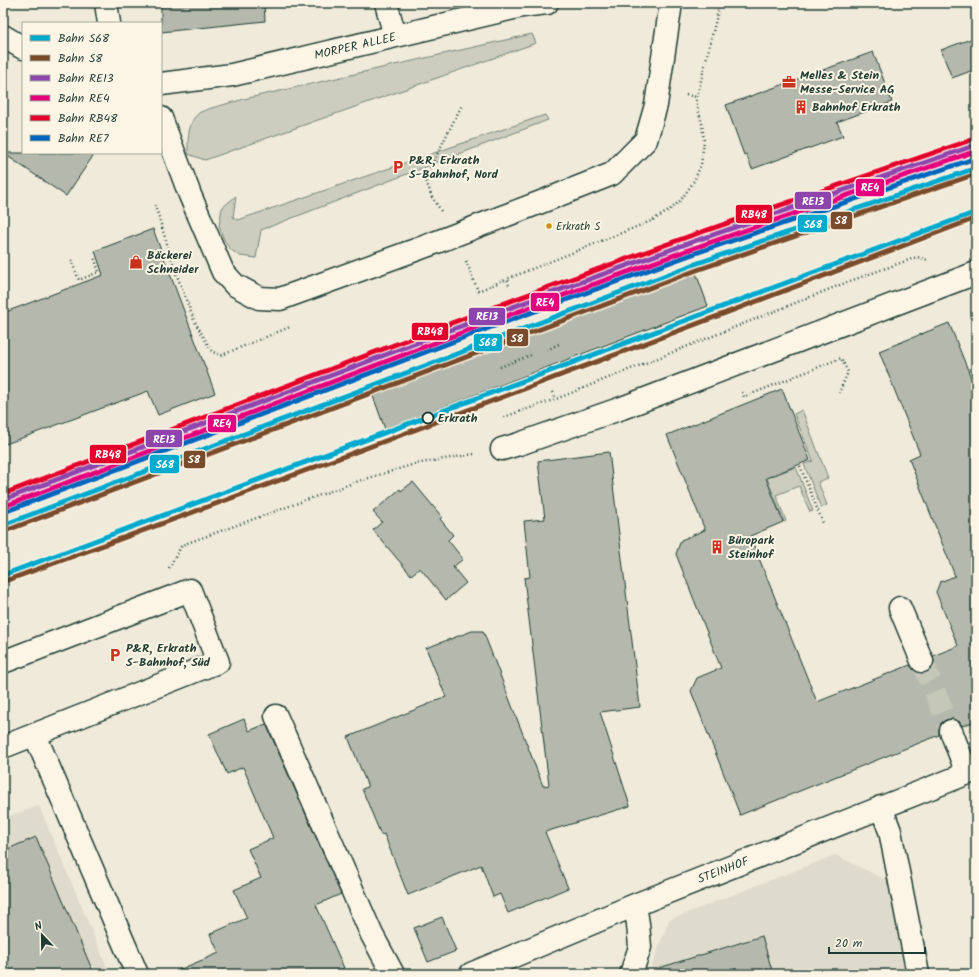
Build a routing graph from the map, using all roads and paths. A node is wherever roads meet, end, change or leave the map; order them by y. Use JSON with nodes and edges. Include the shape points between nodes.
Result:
{"nodes":[{"id":1,"x":106,"y":3,"type":"edge"},
{"id":2,"x":386,"y":3,"type":"edge"},
{"id":3,"x":547,"y":3,"type":"edge"},
{"id":4,"x":671,"y":3,"type":"edge"},
{"id":5,"x":720,"y":3,"type":"edge"},
{"id":6,"x":109,"y":22,"type":"edge"},
{"id":7,"x":3,"y":36,"type":"edge"},
{"id":8,"x":395,"y":36,"type":"junction"},
{"id":9,"x":22,"y":47,"type":"edge"},
{"id":10,"x":162,"y":84,"type":"edge"},
{"id":11,"x":462,"y":105,"type":"dead end"},
{"id":12,"x":162,"y":121,"type":"edge"},
{"id":13,"x":456,"y":234,"type":"junction"},
{"id":14,"x":94,"y":257,"type":"dead end"},
{"id":15,"x":70,"y":260,"type":"dead end"},
{"id":16,"x":470,"y":272,"type":"dead end"},
{"id":17,"x":969,"y":276,"type":"edge"},
{"id":18,"x":507,"y":279,"type":"junction"},
{"id":19,"x":510,"y":285,"type":"dead end"},
{"id":20,"x":559,"y":344,"type":"dead end"},
{"id":21,"x":547,"y":350,"type":"dead end"},
{"id":22,"x":531,"y":355,"type":"dead end"},
{"id":23,"x":500,"y":367,"type":"dead end"},
{"id":24,"x":553,"y":392,"type":"dead end"},
{"id":25,"x":556,"y":399,"type":"junction"},
{"id":26,"x":510,"y":415,"type":"dead end"},
{"id":27,"x":502,"y":449,"type":"joint"},
{"id":28,"x":800,"y":466,"type":"dead end"},
{"id":29,"x":822,"y":523,"type":"dead end"},
{"id":30,"x":147,"y":606,"type":"junction"},
{"id":31,"x":900,"y":608,"type":"dead end"},
{"id":32,"x":922,"y":661,"type":"tunnel mouth"},
{"id":33,"x":3,"y":662,"type":"edge"},
{"id":34,"x":276,"y":716,"type":"dead end"},
{"id":35,"x":951,"y":731,"type":"tunnel mouth"},
{"id":36,"x":35,"y":735,"type":"junction"},
{"id":37,"x":3,"y":747,"type":"edge"},
{"id":38,"x":971,"y":772,"type":"edge"},
{"id":39,"x":881,"y":807,"type":"junction"},
{"id":40,"x":635,"y":905,"type":"junction"},
{"id":41,"x":137,"y":974,"type":"edge"},
{"id":42,"x":393,"y":974,"type":"edge"},
{"id":43,"x":471,"y":974,"type":"edge"},
{"id":44,"x":631,"y":974,"type":"edge"},
{"id":45,"x":918,"y":974,"type":"edge"}],
"edges":[{"from":1,"to":6,"type":"street"},
{"from":2,"to":8,"type":"street"},
{"from":3,"to":8,"type":"street","name":"MORPER ALLEE","via":[[522,6]]},
{"from":4,"to":13,"type":"street","via":[[656,105],[646,140],[612,174]]},
{"from":5,"to":18,"type":"path","via":[[696,101],[702,124],[704,153],[694,181],[681,200],[651,221]]},
{"from":7,"to":9,"type":"street"},
{"from":8,"to":10,"type":"street","name":"MORPER ALLEE","via":[[232,75]]},
{"from":11,"to":13,"type":"path","via":[[425,178],[432,197]]},
{"from":12,"to":13,"type":"street","via":[[190,195],[224,272],[235,285],[259,298],[280,299]]},
{"from":14,"to":15,"type":"path","via":[[99,272],[78,280]]},
{"from":16,"to":18,"type":"path","via":[[478,291]]},
{"from":17,"to":25,"type":"path","via":[[917,257],[850,281]]},
{"from":17,"to":27,"type":"street","via":[[622,408]]},
{"from":18,"to":19,"type":"path"},
{"from":20,"to":21,"type":"path"},
{"from":22,"to":23,"type":"path"},
{"from":24,"to":25,"type":"path"},
{"from":25,"to":26,"type":"path"},
{"from":27,"to":30,"type":"path","via":[[415,464],[356,482],[182,545]]},
{"from":28,"to":29,"type":"path"},
{"from":30,"to":33,"type":"street"},
{"from":30,"to":36,"type":"street","via":[[190,590],[218,662]]},
{"from":31,"to":32,"type":"street"},
{"from":34,"to":42,"type":"street","via":[[372,935]]},
{"from":35,"to":38,"type":"street"},
{"from":36,"to":37,"type":"street"},
{"from":36,"to":41,"type":"street"},
{"from":38,"to":39,"type":"street","name":"STEINHOF"},
{"from":39,"to":40,"type":"street","name":"STEINHOF"},
{"from":39,"to":45,"type":"street","via":[[890,830]]},
{"from":40,"to":43,"type":"street","name":"STEINHOF"},
{"from":40,"to":44,"type":"street","via":[[640,947]]}]}
